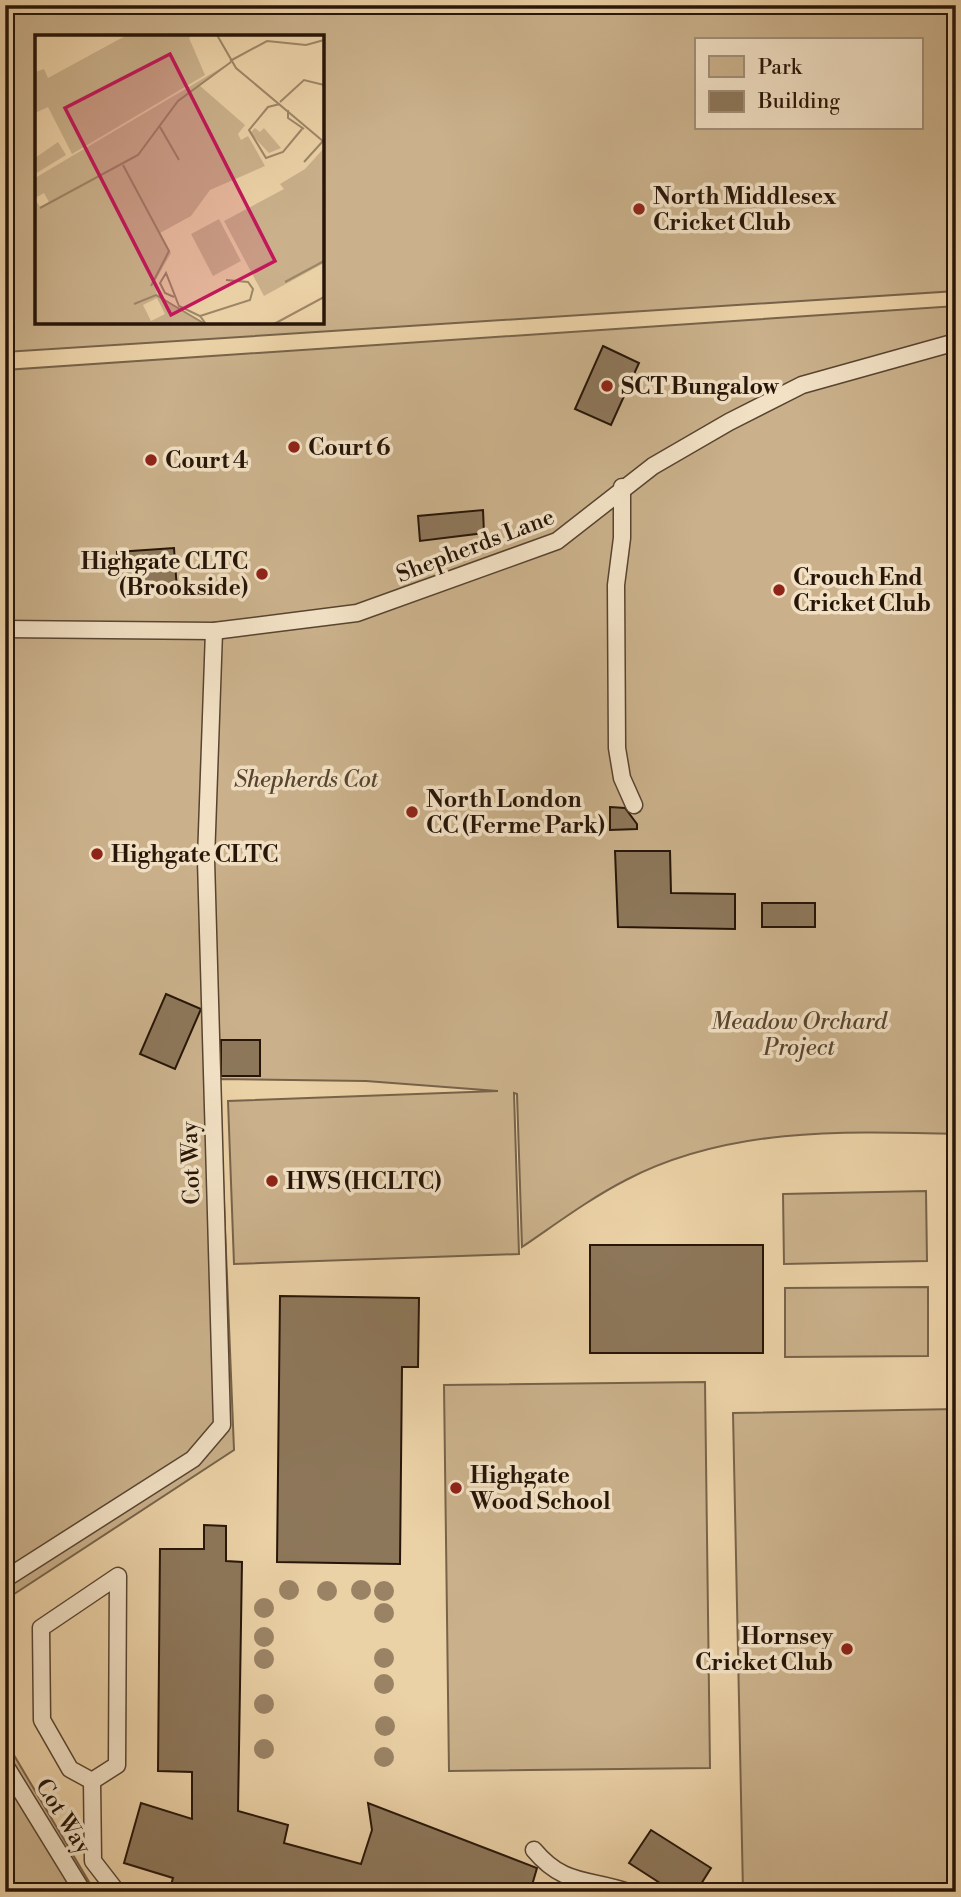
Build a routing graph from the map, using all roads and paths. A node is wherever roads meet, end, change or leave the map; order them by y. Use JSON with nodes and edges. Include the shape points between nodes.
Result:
{"nodes":[{"id":1,"x":956,"y":342,"type":"edge"},
{"id":2,"x":622,"y":488,"type":"junction"},
{"id":3,"x":5,"y":629,"type":"edge"},
{"id":4,"x":214,"y":631,"type":"junction"},
{"id":5,"x":634,"y":805,"type":"dead end"},
{"id":6,"x":5,"y":1579,"type":"edge"},
{"id":7,"x":5,"y":1765,"type":"edge"},
{"id":8,"x":92,"y":1782,"type":"junction"},
{"id":9,"x":534,"y":1850,"type":"dead end"},
{"id":10,"x":83,"y":1892,"type":"edge"},
{"id":11,"x":117,"y":1892,"type":"edge"},
{"id":12,"x":628,"y":1892,"type":"edge"}],
"edges":[{"from":1,"to":2,"type":"lane","name":"Shepherds Lane","via":[[802,385],[718,428]]},
{"from":2,"to":4,"type":"lane","name":"Shepherds Lane","via":[[556,541],[400,598],[357,613]]},
{"from":2,"to":5,"type":"lane","via":[[616,585],[617,748],[622,778]]},
{"from":3,"to":4,"type":"lane","name":"Shepherds Lane"},
{"from":4,"to":6,"type":"lane","name":"Cot Way","via":[[206,860],[222,1425],[194,1459]]},
{"from":7,"to":10,"type":"lane","name":"Cot Way"},
{"from":8,"to":8,"type":"lane","via":[[70,1769],[41,1720],[41,1628],[118,1576],[117,1765]]},
{"from":8,"to":11,"type":"lane","via":[[93,1861]]},
{"from":9,"to":12,"type":"lane","via":[[560,1875]]}]}
